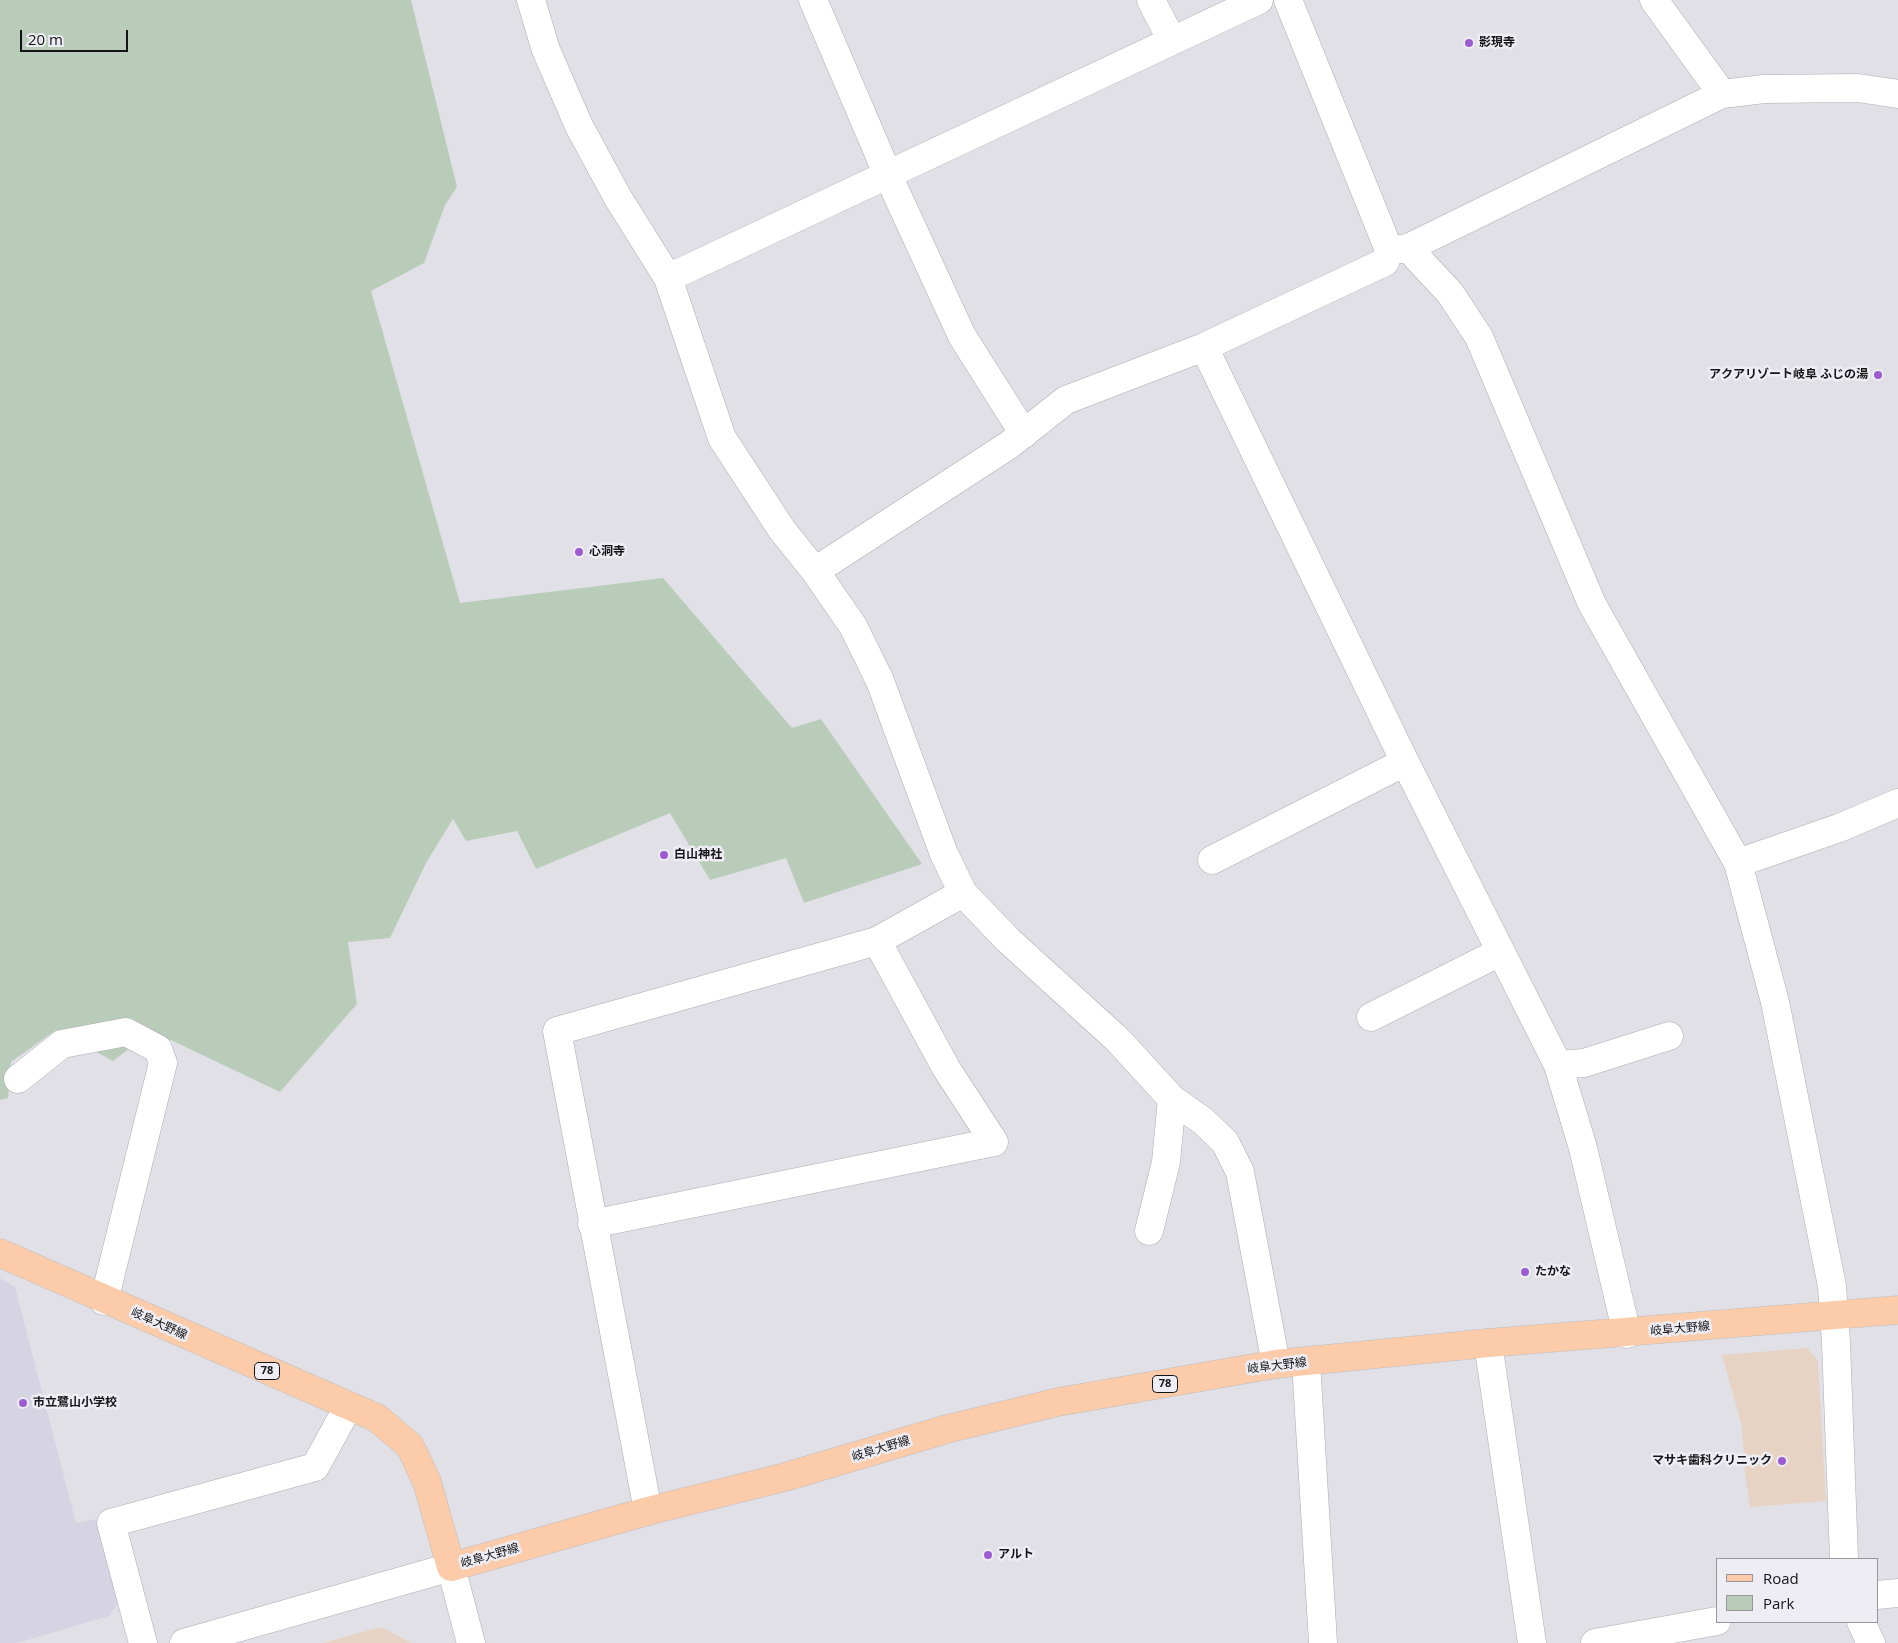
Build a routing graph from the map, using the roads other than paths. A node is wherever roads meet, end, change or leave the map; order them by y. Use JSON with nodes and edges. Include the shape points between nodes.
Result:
{"nodes":[{"id":1,"x":531,"y":0,"type":"edge"},
{"id":2,"x":812,"y":0,"type":"edge"},
{"id":3,"x":1151,"y":0,"type":"edge"},
{"id":4,"x":1259,"y":0,"type":"edge"},
{"id":5,"x":1288,"y":0,"type":"edge"},
{"id":6,"x":1654,"y":0,"type":"edge"},
{"id":7,"x":1172,"y":41,"type":"junction"},
{"id":8,"x":1722,"y":94,"type":"junction"},
{"id":9,"x":1898,"y":94,"type":"edge"},
{"id":10,"x":887,"y":173,"type":"junction"},
{"id":11,"x":1399,"y":249,"type":"junction"},
{"id":12,"x":668,"y":278,"type":"junction"},
{"id":13,"x":1204,"y":347,"type":"junction"},
{"id":14,"x":1024,"y":434,"type":"junction"},
{"id":15,"x":815,"y":571,"type":"junction"},
{"id":16,"x":1405,"y":762,"type":"junction"},
{"id":17,"x":1898,"y":803,"type":"edge"},
{"id":18,"x":1212,"y":860,"type":"dead end"},
{"id":19,"x":1738,"y":863,"type":"junction"},
{"id":20,"x":963,"y":893,"type":"junction"},
{"id":21,"x":877,"y":941,"type":"junction"},
{"id":22,"x":1500,"y":952,"type":"junction"},
{"id":23,"x":1372,"y":1017,"type":"dead end"},
{"id":24,"x":1669,"y":1036,"type":"dead end"},
{"id":25,"x":1558,"y":1065,"type":"junction"},
{"id":26,"x":18,"y":1079,"type":"dead end"},
{"id":27,"x":1172,"y":1099,"type":"junction"},
{"id":28,"x":592,"y":1224,"type":"junction"},
{"id":29,"x":1149,"y":1231,"type":"dead end"},
{"id":30,"x":0,"y":1253,"type":"edge"},
{"id":31,"x":104,"y":1301,"type":"junction"},
{"id":32,"x":1898,"y":1310,"type":"edge"},
{"id":33,"x":1835,"y":1315,"type":"junction"},
{"id":34,"x":1627,"y":1334,"type":"junction"},
{"id":35,"x":1488,"y":1343,"type":"junction"},
{"id":36,"x":1306,"y":1362,"type":"junction"},
{"id":37,"x":1276,"y":1364,"type":"junction"},
{"id":38,"x":348,"y":1407,"type":"junction"},
{"id":39,"x":648,"y":1511,"type":"junction"},
{"id":40,"x":1844,"y":1558,"type":"edge"},
{"id":41,"x":451,"y":1568,"type":"junction"},
{"id":42,"x":1898,"y":1593,"type":"edge"},
{"id":43,"x":1878,"y":1595,"type":"edge"},
{"id":44,"x":1716,"y":1621,"type":"edge"},
{"id":45,"x":1861,"y":1623,"type":"edge"},
{"id":46,"x":144,"y":1643,"type":"edge"},
{"id":47,"x":184,"y":1643,"type":"edge"},
{"id":48,"x":471,"y":1643,"type":"edge"},
{"id":49,"x":1323,"y":1643,"type":"edge"},
{"id":50,"x":1532,"y":1643,"type":"edge"},
{"id":51,"x":1595,"y":1643,"type":"edge"},
{"id":52,"x":1871,"y":1643,"type":"edge"}],
"edges":[{"from":1,"to":12,"type":"street","via":[[546,50],[579,126],[618,198]]},
{"from":2,"to":10,"type":"street"},
{"from":3,"to":7,"type":"street"},
{"from":4,"to":7,"type":"street"},
{"from":5,"to":11,"type":"street"},
{"from":6,"to":8,"type":"street"},
{"from":7,"to":10,"type":"street"},
{"from":8,"to":9,"type":"street","via":[[1764,89],[1858,88]]},
{"from":8,"to":11,"type":"street"},
{"from":10,"to":12,"type":"street"},
{"from":10,"to":14,"type":"street","via":[[962,336]]},
{"from":11,"to":13,"type":"street","via":[[1385,262]]},
{"from":11,"to":19,"type":"street","via":[[1450,293],[1479,336],[1592,604]]},
{"from":12,"to":15,"type":"street","via":[[722,438],[782,530]]},
{"from":13,"to":14,"type":"street","via":[[1066,400]]},
{"from":13,"to":16,"type":"street"},
{"from":14,"to":15,"type":"street"},
{"from":15,"to":20,"type":"street","via":[[853,626],[880,681],[944,854]]},
{"from":16,"to":18,"type":"street"},
{"from":16,"to":22,"type":"street"},
{"from":17,"to":19,"type":"street","via":[[1839,828]]},
{"from":19,"to":33,"type":"street","via":[[1775,1002],[1832,1286]]},
{"from":20,"to":21,"type":"street"},
{"from":20,"to":27,"type":"street","via":[[1008,940],[1118,1040]]},
{"from":21,"to":28,"type":"street","via":[[557,1031]]},
{"from":21,"to":28,"type":"street","via":[[946,1068],[994,1142]]},
{"from":22,"to":23,"type":"street"},
{"from":22,"to":25,"type":"street"},
{"from":24,"to":25,"type":"street","via":[[1584,1063]]},
{"from":25,"to":34,"type":"street","via":[[1583,1148]]},
{"from":26,"to":31,"type":"street","via":[[62,1044],[126,1032],[158,1049],[163,1064]]},
{"from":27,"to":29,"type":"street","via":[[1166,1162]]},
{"from":27,"to":37,"type":"street","via":[[1225,1142],[1240,1172]]},
{"from":28,"to":39,"type":"street"},
{"from":30,"to":31,"type":"main road","name":"岐阜大野線","number":"78"},
{"from":31,"to":38,"type":"main road","name":"岐阜大野線","number":"78"},
{"from":32,"to":33,"type":"main road","name":"岐阜大野線","number":"78"},
{"from":33,"to":34,"type":"main road","name":"岐阜大野線","number":"78"},
{"from":33,"to":40,"type":"street"},
{"from":34,"to":35,"type":"main road","name":"岐阜大野線","number":"78"},
{"from":35,"to":36,"type":"main road","name":"岐阜大野線","number":"78"},
{"from":35,"to":50,"type":"street"},
{"from":36,"to":37,"type":"main road","name":"岐阜大野線","number":"78"},
{"from":36,"to":49,"type":"street"},
{"from":37,"to":39,"type":"main road","name":"岐阜大野線","number":"78","via":[[1058,1402],[947,1429],[785,1478]]},
{"from":38,"to":41,"type":"main road","name":"岐阜大野線","number":"78","via":[[377,1418],[410,1446],[427,1482]]},
{"from":38,"to":46,"type":"street","via":[[315,1467],[112,1523]]},
{"from":39,"to":41,"type":"main road","name":"岐阜大野線","number":"78"},
{"from":41,"to":47,"type":"street"},
{"from":41,"to":48,"type":"street"},
{"from":42,"to":43,"type":"street"},
{"from":44,"to":51,"type":"street"},
{"from":45,"to":52,"type":"street"}]}
